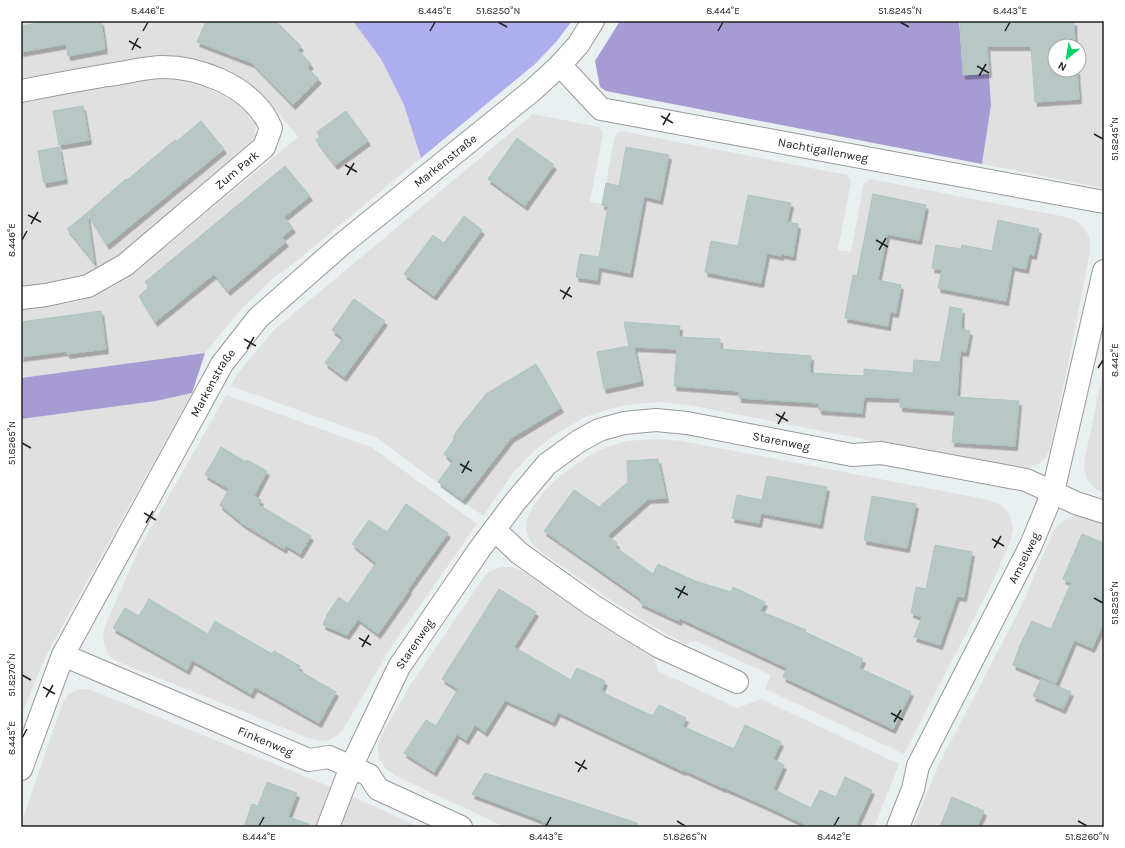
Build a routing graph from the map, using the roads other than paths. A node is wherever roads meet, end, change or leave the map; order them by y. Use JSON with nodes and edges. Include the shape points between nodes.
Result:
{"nodes":[{"id":1,"x":593,"y":21,"type":"edge"},
{"id":2,"x":560,"y":65,"type":"junction"},
{"id":3,"x":21,"y":91,"type":"edge"},
{"id":4,"x":1104,"y":202,"type":"edge"},
{"id":5,"x":1104,"y":271,"type":"edge"},
{"id":6,"x":21,"y":298,"type":"edge"},
{"id":7,"x":1053,"y":492,"type":"junction"},
{"id":8,"x":1104,"y":512,"type":"edge"},
{"id":9,"x":495,"y":530,"type":"junction"},
{"id":10,"x":63,"y":655,"type":"junction"},
{"id":11,"x":737,"y":682,"type":"dead end"},
{"id":12,"x":351,"y":766,"type":"junction"},
{"id":13,"x":21,"y":769,"type":"edge"},
{"id":14,"x":328,"y":827,"type":"edge"},
{"id":15,"x":461,"y":827,"type":"edge"},
{"id":16,"x":898,"y":827,"type":"edge"}],
"edges":[{"from":1,"to":2,"type":"street","name":"Markenstraße","via":[[578,45]]},
{"from":2,"to":4,"type":"street","name":"Nachtigallenweg","via":[[601,109]]},
{"from":2,"to":10,"type":"street","name":"Markenstraße","via":[[534,90],[341,245],[258,318],[222,364]]},
{"from":3,"to":6,"type":"street","name":"Zum Park","via":[[161,67],[185,68],[208,74],[250,99],[271,128],[264,147],[125,265],[88,286]]},
{"from":5,"to":7,"type":"street","name":"Amselweg"},
{"from":7,"to":8,"type":"street","name":"Starenweg"},
{"from":7,"to":9,"type":"street","name":"Starenweg","via":[[1026,480],[882,453],[852,455],[687,423],[656,420],[624,423],[599,430],[579,441],[547,464]]},
{"from":7,"to":16,"type":"street","name":"Amselweg","via":[[1031,545],[918,766],[913,789]]},
{"from":9,"to":11,"type":"street","via":[[519,553],[624,626],[660,647]]},
{"from":9,"to":12,"type":"street","name":"Starenweg","via":[[399,667]]},
{"from":10,"to":12,"type":"street","name":"Finkenweg","via":[[309,760],[329,757]]},
{"from":10,"to":13,"type":"street","name":"Markenstraße"},
{"from":12,"to":14,"type":"street","name":"Starenweg"},
{"from":12,"to":15,"type":"street","name":"Finkenweg","via":[[369,774],[378,789]]}]}
